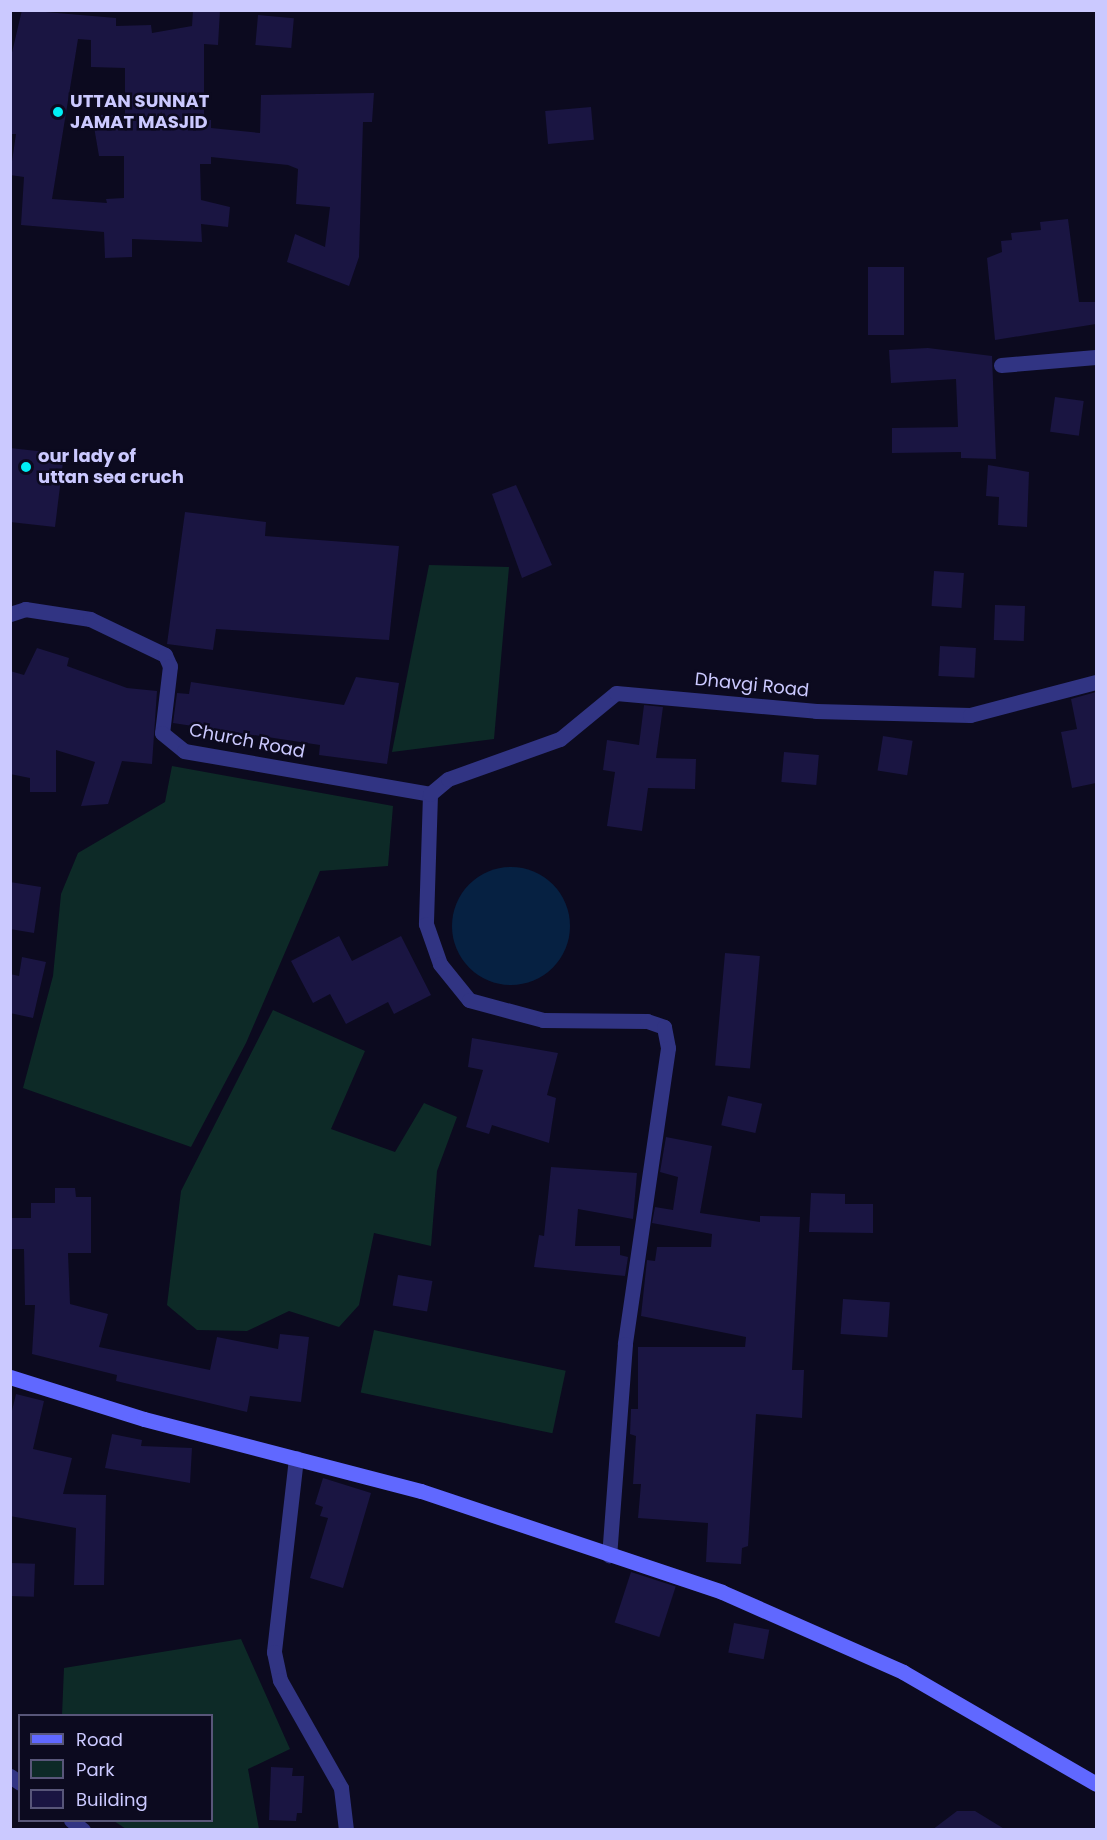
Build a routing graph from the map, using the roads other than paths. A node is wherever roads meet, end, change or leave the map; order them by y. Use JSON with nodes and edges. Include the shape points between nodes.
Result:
{"nodes":[{"id":1,"x":1096,"y":357,"type":"edge"},
{"id":2,"x":1001,"y":365,"type":"dead end"},
{"id":3,"x":10,"y":614,"type":"edge"},
{"id":4,"x":1096,"y":682,"type":"edge"},
{"id":5,"x":430,"y":795,"type":"junction"},
{"id":6,"x":10,"y":1377,"type":"edge"},
{"id":7,"x":296,"y":1458,"type":"junction"},
{"id":8,"x":609,"y":1555,"type":"junction"},
{"id":9,"x":1096,"y":1784,"type":"edge"},
{"id":10,"x":346,"y":1830,"type":"edge"}],
"edges":[{"from":1,"to":2,"type":"street"},
{"from":3,"to":5,"type":"street","name":"Church Road","via":[[25,609],[90,619],[165,655],[170,666],[162,733],[184,751]]},
{"from":4,"to":5,"type":"street","name":"Dhavgi Road","via":[[970,715],[816,711],[616,693],[560,739],[448,778]]},
{"from":5,"to":8,"type":"street","via":[[426,924],[440,964],[469,1000],[543,1020],[647,1021],[664,1027],[668,1048],[625,1344]]},
{"from":6,"to":7,"type":"street"},
{"from":7,"to":8,"type":"street","via":[[421,1491]]},
{"from":7,"to":10,"type":"street","via":[[274,1652],[280,1680],[341,1788]]},
{"from":8,"to":9,"type":"street","via":[[722,1592],[831,1637],[903,1672]]}]}
